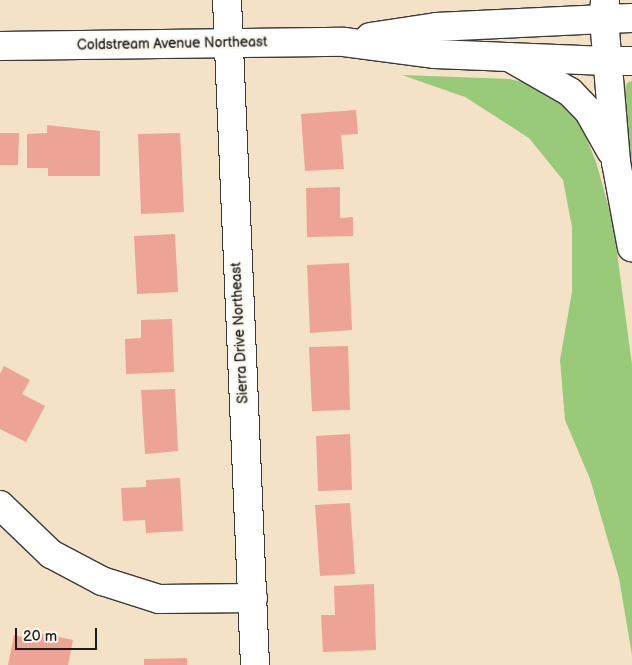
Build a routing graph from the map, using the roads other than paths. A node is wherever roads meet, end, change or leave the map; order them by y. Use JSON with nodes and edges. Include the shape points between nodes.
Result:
{"nodes":[{"id":1,"x":227,"y":0,"type":"edge"},
{"id":2,"x":605,"y":10,"type":"edge"},
{"id":3,"x":632,"y":18,"type":"edge"},
{"id":4,"x":228,"y":42,"type":"junction"},
{"id":5,"x":344,"y":42,"type":"junction"},
{"id":6,"x":0,"y":46,"type":"edge"},
{"id":7,"x":508,"y":57,"type":"junction"},
{"id":8,"x":620,"y":61,"type":"edge"},
{"id":9,"x":616,"y":162,"type":"junction"},
{"id":10,"x":632,"y":248,"type":"edge"},
{"id":11,"x":0,"y":505,"type":"edge"},
{"id":12,"x":253,"y":598,"type":"junction"},
{"id":13,"x":256,"y":665,"type":"edge"}],
"edges":[{"from":1,"to":4,"type":"main road","name":"Sierra Drive Northeast"},
{"from":2,"to":3,"type":"main road","name":"Coldstream Avenue Northeast"},
{"from":2,"to":5,"type":"main road","name":"Coldstream Avenue Northeast","via":[[436,27]]},
{"from":2,"to":8,"type":"main road"},
{"from":4,"to":5,"type":"main road","name":"Coldstream Avenue Northeast"},
{"from":4,"to":6,"type":"main road","name":"Coldstream Avenue Northeast"},
{"from":4,"to":12,"type":"main road","name":"Sierra Drive Northeast"},
{"from":5,"to":7,"type":"main road","name":"Coldstream Avenue Northeast"},
{"from":7,"to":8,"type":"main road","name":"Coldstream Avenue Northeast"},
{"from":7,"to":9,"type":"main road","via":[[570,92],[600,128]]},
{"from":8,"to":9,"type":"main road"},
{"from":9,"to":10,"type":"main road"},
{"from":11,"to":12,"type":"main road","via":[[51,554],[102,581],[159,599]]},
{"from":12,"to":13,"type":"main road","name":"Sierra Drive Northeast"}]}
